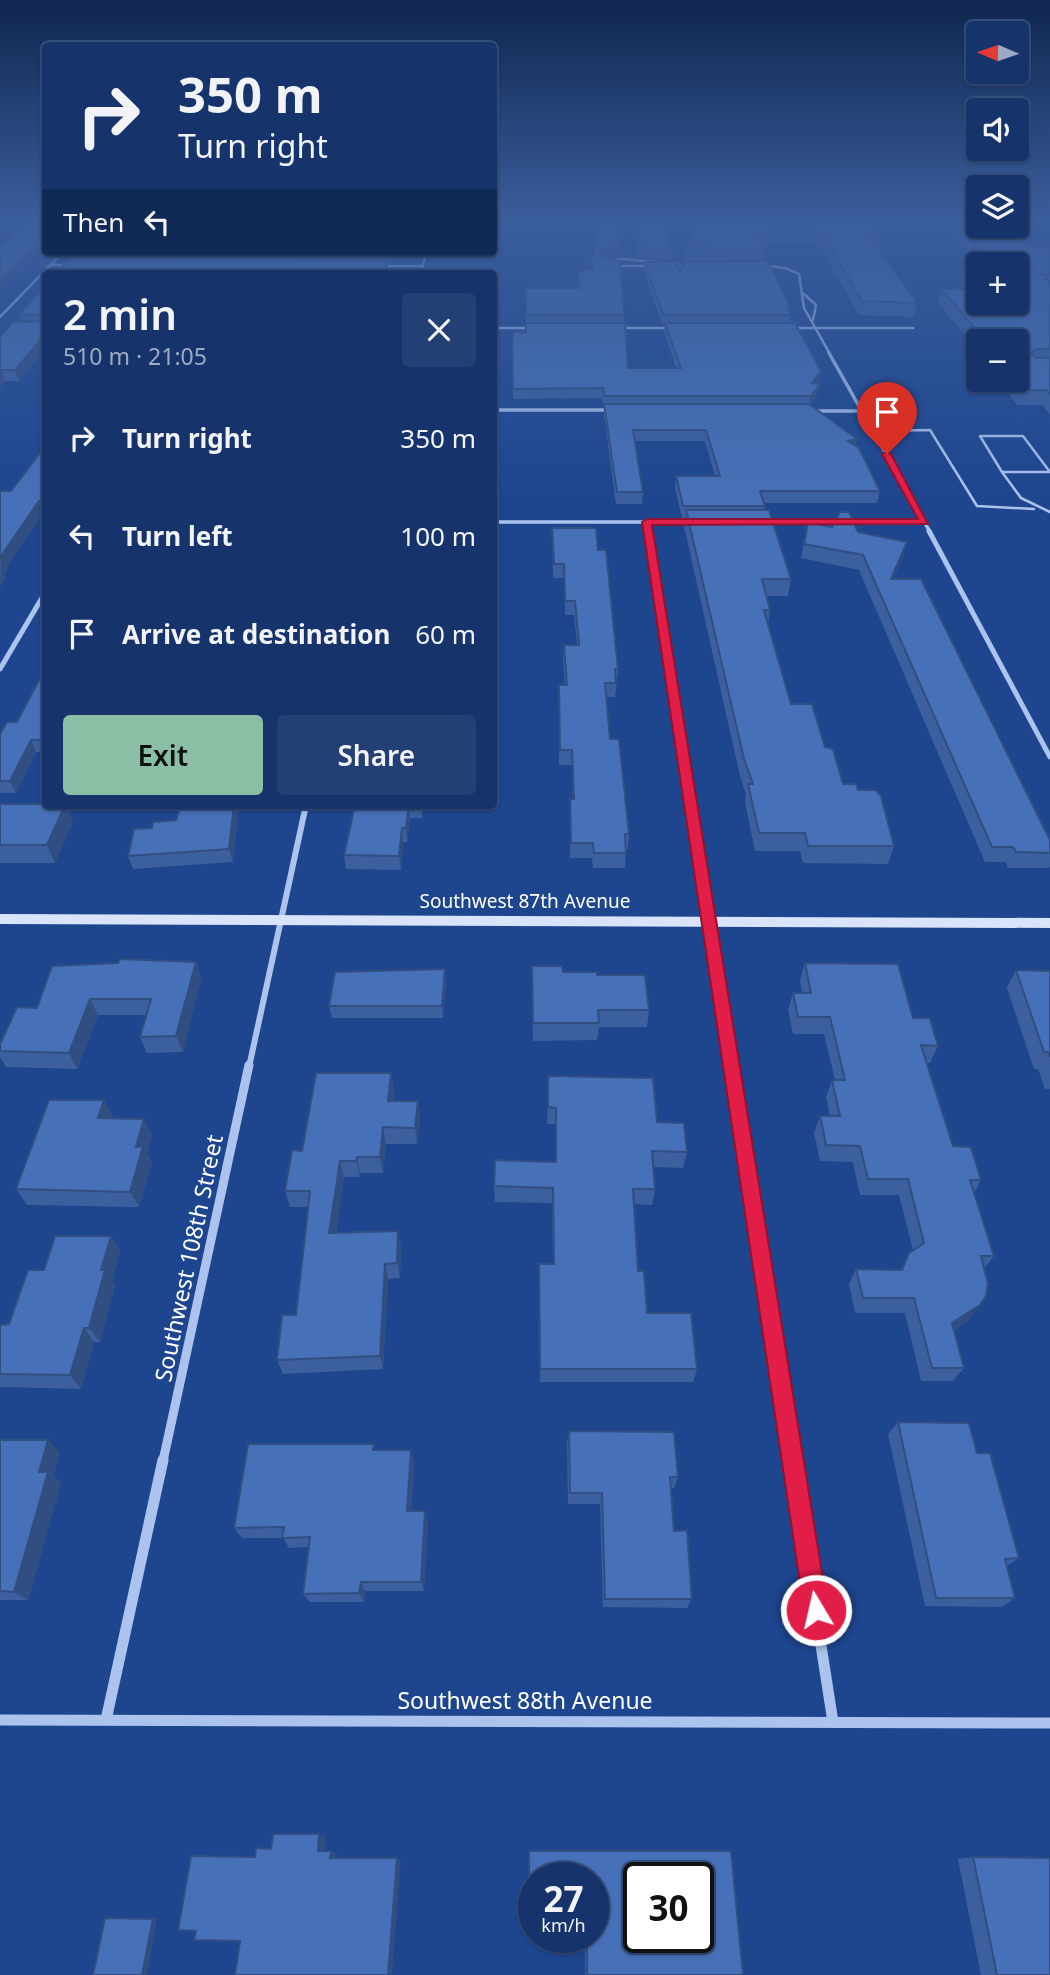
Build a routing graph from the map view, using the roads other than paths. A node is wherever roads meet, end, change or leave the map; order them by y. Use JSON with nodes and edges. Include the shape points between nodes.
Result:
{"nodes":[{"id":1,"x":805,"y":309,"type":"edge"},
{"id":2,"x":815,"y":309,"type":"edge"},
{"id":3,"x":813,"y":320,"type":"junction"},
{"id":4,"x":497,"y":328,"type":"edge"},
{"id":5,"x":535,"y":328,"type":"edge"},
{"id":6,"x":604,"y":328,"type":"edge"},
{"id":7,"x":673,"y":328,"type":"edge"},
{"id":8,"x":783,"y":328,"type":"edge"},
{"id":9,"x":816,"y":328,"type":"junction"},
{"id":10,"x":913,"y":328,"type":"dead end"},
{"id":11,"x":497,"y":410,"type":"edge"},
{"id":12,"x":619,"y":410,"type":"edge"},
{"id":13,"x":800,"y":411,"type":"edge"},
{"id":14,"x":863,"y":411,"type":"junction"},
{"id":15,"x":874,"y":431,"type":"junction"},
{"id":16,"x":1002,"y":471,"type":"junction"},
{"id":17,"x":1050,"y":472,"type":"edge"},
{"id":18,"x":1034,"y":509,"type":"junction"},
{"id":19,"x":1050,"y":512,"type":"edge"},
{"id":20,"x":497,"y":522,"type":"edge"},
{"id":21,"x":647,"y":522,"type":"junction"},
{"id":22,"x":698,"y":522,"type":"edge"},
{"id":23,"x":762,"y":522,"type":"edge"},
{"id":24,"x":924,"y":522,"type":"junction"},
{"id":25,"x":42,"y":598,"type":"edge"},
{"id":26,"x":0,"y":669,"type":"edge"},
{"id":27,"x":1050,"y":757,"type":"edge"},
{"id":28,"x":305,"y":809,"type":"edge"},
{"id":29,"x":0,"y":919,"type":"edge"},
{"id":30,"x":282,"y":920,"type":"junction"},
{"id":31,"x":709,"y":921,"type":"junction"},
{"id":32,"x":1050,"y":923,"type":"edge"},
{"id":33,"x":0,"y":1720,"type":"edge"},
{"id":34,"x":106,"y":1720,"type":"junction"},
{"id":35,"x":833,"y":1721,"type":"junction"},
{"id":36,"x":1050,"y":1723,"type":"edge"}],
"edges":[{"from":1,"to":3,"type":"street"},
{"from":2,"to":3,"type":"street"},
{"from":3,"to":9,"type":"street"},
{"from":4,"to":5,"type":"street"},
{"from":6,"to":7,"type":"street"},
{"from":8,"to":9,"type":"street"},
{"from":9,"to":10,"type":"street"},
{"from":9,"to":14,"type":"street"},
{"from":11,"to":12,"type":"street"},
{"from":13,"to":14,"type":"street"},
{"from":14,"to":15,"type":"street"},
{"from":15,"to":18,"type":"lane","via":[[930,430],[977,506]]},
{"from":15,"to":24,"type":"street"},
{"from":16,"to":17,"type":"lane"},
{"from":16,"to":17,"type":"lane","via":[[980,436],[1023,436]]},
{"from":16,"to":18,"type":"lane","via":[[1018,496]]},
{"from":18,"to":19,"type":"lane"},
{"from":20,"to":21,"type":"street"},
{"from":21,"to":22,"type":"street"},
{"from":21,"to":31,"type":"street"},
{"from":23,"to":24,"type":"street"},
{"from":24,"to":27,"type":"street"},
{"from":25,"to":26,"type":"street"},
{"from":28,"to":30,"type":"street","name":"Southwest 108th Street"},
{"from":29,"to":30,"type":"main road","name":"Southwest 87th Avenue"},
{"from":30,"to":31,"type":"main road","name":"Southwest 87th Avenue"},
{"from":30,"to":34,"type":"street","name":"Southwest 108th Street"},
{"from":31,"to":32,"type":"main road","name":"Southwest 87th Avenue"},
{"from":31,"to":35,"type":"street"},
{"from":33,"to":34,"type":"street","name":"Southwest 88th Avenue"},
{"from":34,"to":35,"type":"street","name":"Southwest 88th Avenue"},
{"from":35,"to":36,"type":"street","name":"Southwest 88th Avenue"}]}
